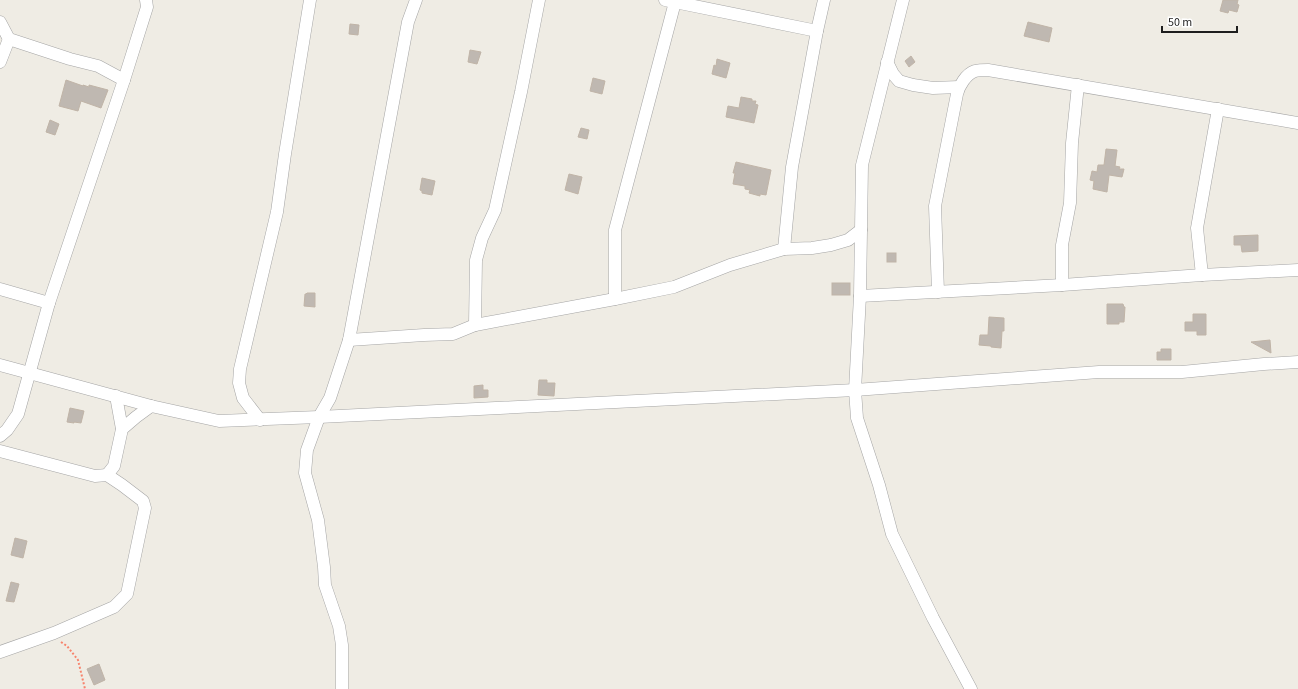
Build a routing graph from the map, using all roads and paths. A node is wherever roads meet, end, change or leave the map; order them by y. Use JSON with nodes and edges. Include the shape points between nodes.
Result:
{"nodes":[{"id":1,"x":146,"y":0,"type":"edge"},
{"id":2,"x":310,"y":0,"type":"edge"},
{"id":3,"x":416,"y":0,"type":"edge"},
{"id":4,"x":539,"y":0,"type":"edge"},
{"id":5,"x":824,"y":0,"type":"edge"},
{"id":6,"x":903,"y":0,"type":"edge"},
{"id":7,"x":670,"y":1,"type":"edge"},
{"id":8,"x":0,"y":22,"type":"edge"},
{"id":9,"x":817,"y":32,"type":"junction"},
{"id":10,"x":9,"y":39,"type":"junction"},
{"id":11,"x":0,"y":62,"type":"edge"},
{"id":12,"x":887,"y":62,"type":"junction"},
{"id":13,"x":897,"y":79,"type":"junction"},
{"id":14,"x":124,"y":80,"type":"junction"},
{"id":15,"x":1078,"y":85,"type":"junction"},
{"id":16,"x":959,"y":87,"type":"junction"},
{"id":17,"x":878,"y":100,"type":"junction"},
{"id":18,"x":1218,"y":109,"type":"junction"},
{"id":19,"x":1298,"y":124,"type":"edge"},
{"id":20,"x":861,"y":230,"type":"junction"},
{"id":21,"x":784,"y":249,"type":"junction"},
{"id":22,"x":1298,"y":270,"type":"edge"},
{"id":23,"x":1202,"y":275,"type":"junction"},
{"id":24,"x":1062,"y":285,"type":"junction"},
{"id":25,"x":0,"y":289,"type":"edge"},
{"id":26,"x":938,"y":292,"type":"junction"},
{"id":27,"x":860,"y":296,"type":"junction"},
{"id":28,"x":615,"y":299,"type":"junction"},
{"id":29,"x":49,"y":302,"type":"junction"},
{"id":30,"x":475,"y":325,"type":"junction"},
{"id":31,"x":349,"y":340,"type":"junction"},
{"id":32,"x":1298,"y":362,"type":"edge"},
{"id":33,"x":0,"y":365,"type":"edge"},
{"id":34,"x":29,"y":372,"type":"junction"},
{"id":35,"x":855,"y":390,"type":"junction"},
{"id":36,"x":116,"y":396,"type":"junction"},
{"id":37,"x":151,"y":406,"type":"junction"},
{"id":38,"x":319,"y":417,"type":"junction"},
{"id":39,"x":260,"y":420,"type":"junction"},
{"id":40,"x":122,"y":429,"type":"junction"},
{"id":41,"x":0,"y":436,"type":"edge"},
{"id":42,"x":0,"y":451,"type":"edge"},
{"id":43,"x":107,"y":475,"type":"junction"},
{"id":44,"x":52,"y":634,"type":"junction"},
{"id":45,"x":0,"y":652,"type":"edge"},
{"id":46,"x":85,"y":689,"type":"edge"},
{"id":47,"x":342,"y":689,"type":"edge"},
{"id":48,"x":971,"y":689,"type":"edge"}],
"edges":[{"from":1,"to":14,"type":"street","via":[[147,7]]},
{"from":2,"to":39,"type":"street","via":[[277,212],[240,369],[239,383],[243,398]]},
{"from":3,"to":31,"type":"street","via":[[408,22]]},
{"from":4,"to":30,"type":"street","via":[[495,210],[482,238],[476,260]]},
{"from":5,"to":9,"type":"street"},
{"from":6,"to":12,"type":"street"},
{"from":7,"to":9,"type":"street"},
{"from":7,"to":28,"type":"street","via":[[615,230]]},
{"from":8,"to":10,"type":"street"},
{"from":9,"to":21,"type":"street","via":[[792,167]]},
{"from":10,"to":11,"type":"street"},
{"from":10,"to":14,"type":"street","via":[[98,66]]},
{"from":12,"to":13,"type":"street"},
{"from":12,"to":17,"type":"street"},
{"from":13,"to":16,"type":"street","via":[[912,85],[933,88]]},
{"from":13,"to":17,"type":"street"},
{"from":14,"to":29,"type":"street"},
{"from":15,"to":16,"type":"street","via":[[988,70],[973,72]]},
{"from":15,"to":18,"type":"street"},
{"from":15,"to":24,"type":"street","via":[[1072,143],[1070,203],[1062,246]]},
{"from":16,"to":26,"type":"street","via":[[935,206]]},
{"from":17,"to":20,"type":"street","via":[[862,165]]},
{"from":18,"to":19,"type":"street"},
{"from":18,"to":23,"type":"street","via":[[1197,228]]},
{"from":20,"to":21,"type":"street","via":[[848,240],[831,245]]},
{"from":20,"to":27,"type":"street"},
{"from":21,"to":28,"type":"street","via":[[730,265],[674,287]]},
{"from":22,"to":23,"type":"street"},
{"from":23,"to":24,"type":"street"},
{"from":24,"to":26,"type":"street"},
{"from":25,"to":29,"type":"street"},
{"from":26,"to":27,"type":"street"},
{"from":27,"to":35,"type":"street"},
{"from":28,"to":30,"type":"street"},
{"from":29,"to":34,"type":"street"},
{"from":30,"to":31,"type":"street","via":[[453,334]]},
{"from":31,"to":38,"type":"street","via":[[330,398]]},
{"from":32,"to":35,"type":"street","via":[[1182,372],[1098,372]]},
{"from":33,"to":34,"type":"street"},
{"from":34,"to":36,"type":"street"},
{"from":34,"to":41,"type":"street","via":[[18,414]]},
{"from":35,"to":38,"type":"street"},
{"from":35,"to":48,"type":"street","via":[[857,418],[892,534],[929,611]]},
{"from":36,"to":37,"type":"street"},
{"from":36,"to":40,"type":"street"},
{"from":37,"to":39,"type":"street","via":[[219,421]]},
{"from":37,"to":40,"type":"street"},
{"from":38,"to":39,"type":"street"},
{"from":38,"to":47,"type":"street","via":[[307,450],[305,473],[318,520],[325,585],[339,626],[342,645]]},
{"from":40,"to":43,"type":"street","via":[[114,466]]},
{"from":42,"to":43,"type":"street","via":[[95,476]]},
{"from":43,"to":44,"type":"street","via":[[143,501],[145,508],[127,594],[114,607]]},
{"from":44,"to":45,"type":"street"},
{"from":44,"to":46,"type":"path","via":[[67,646],[78,660]]}]}
